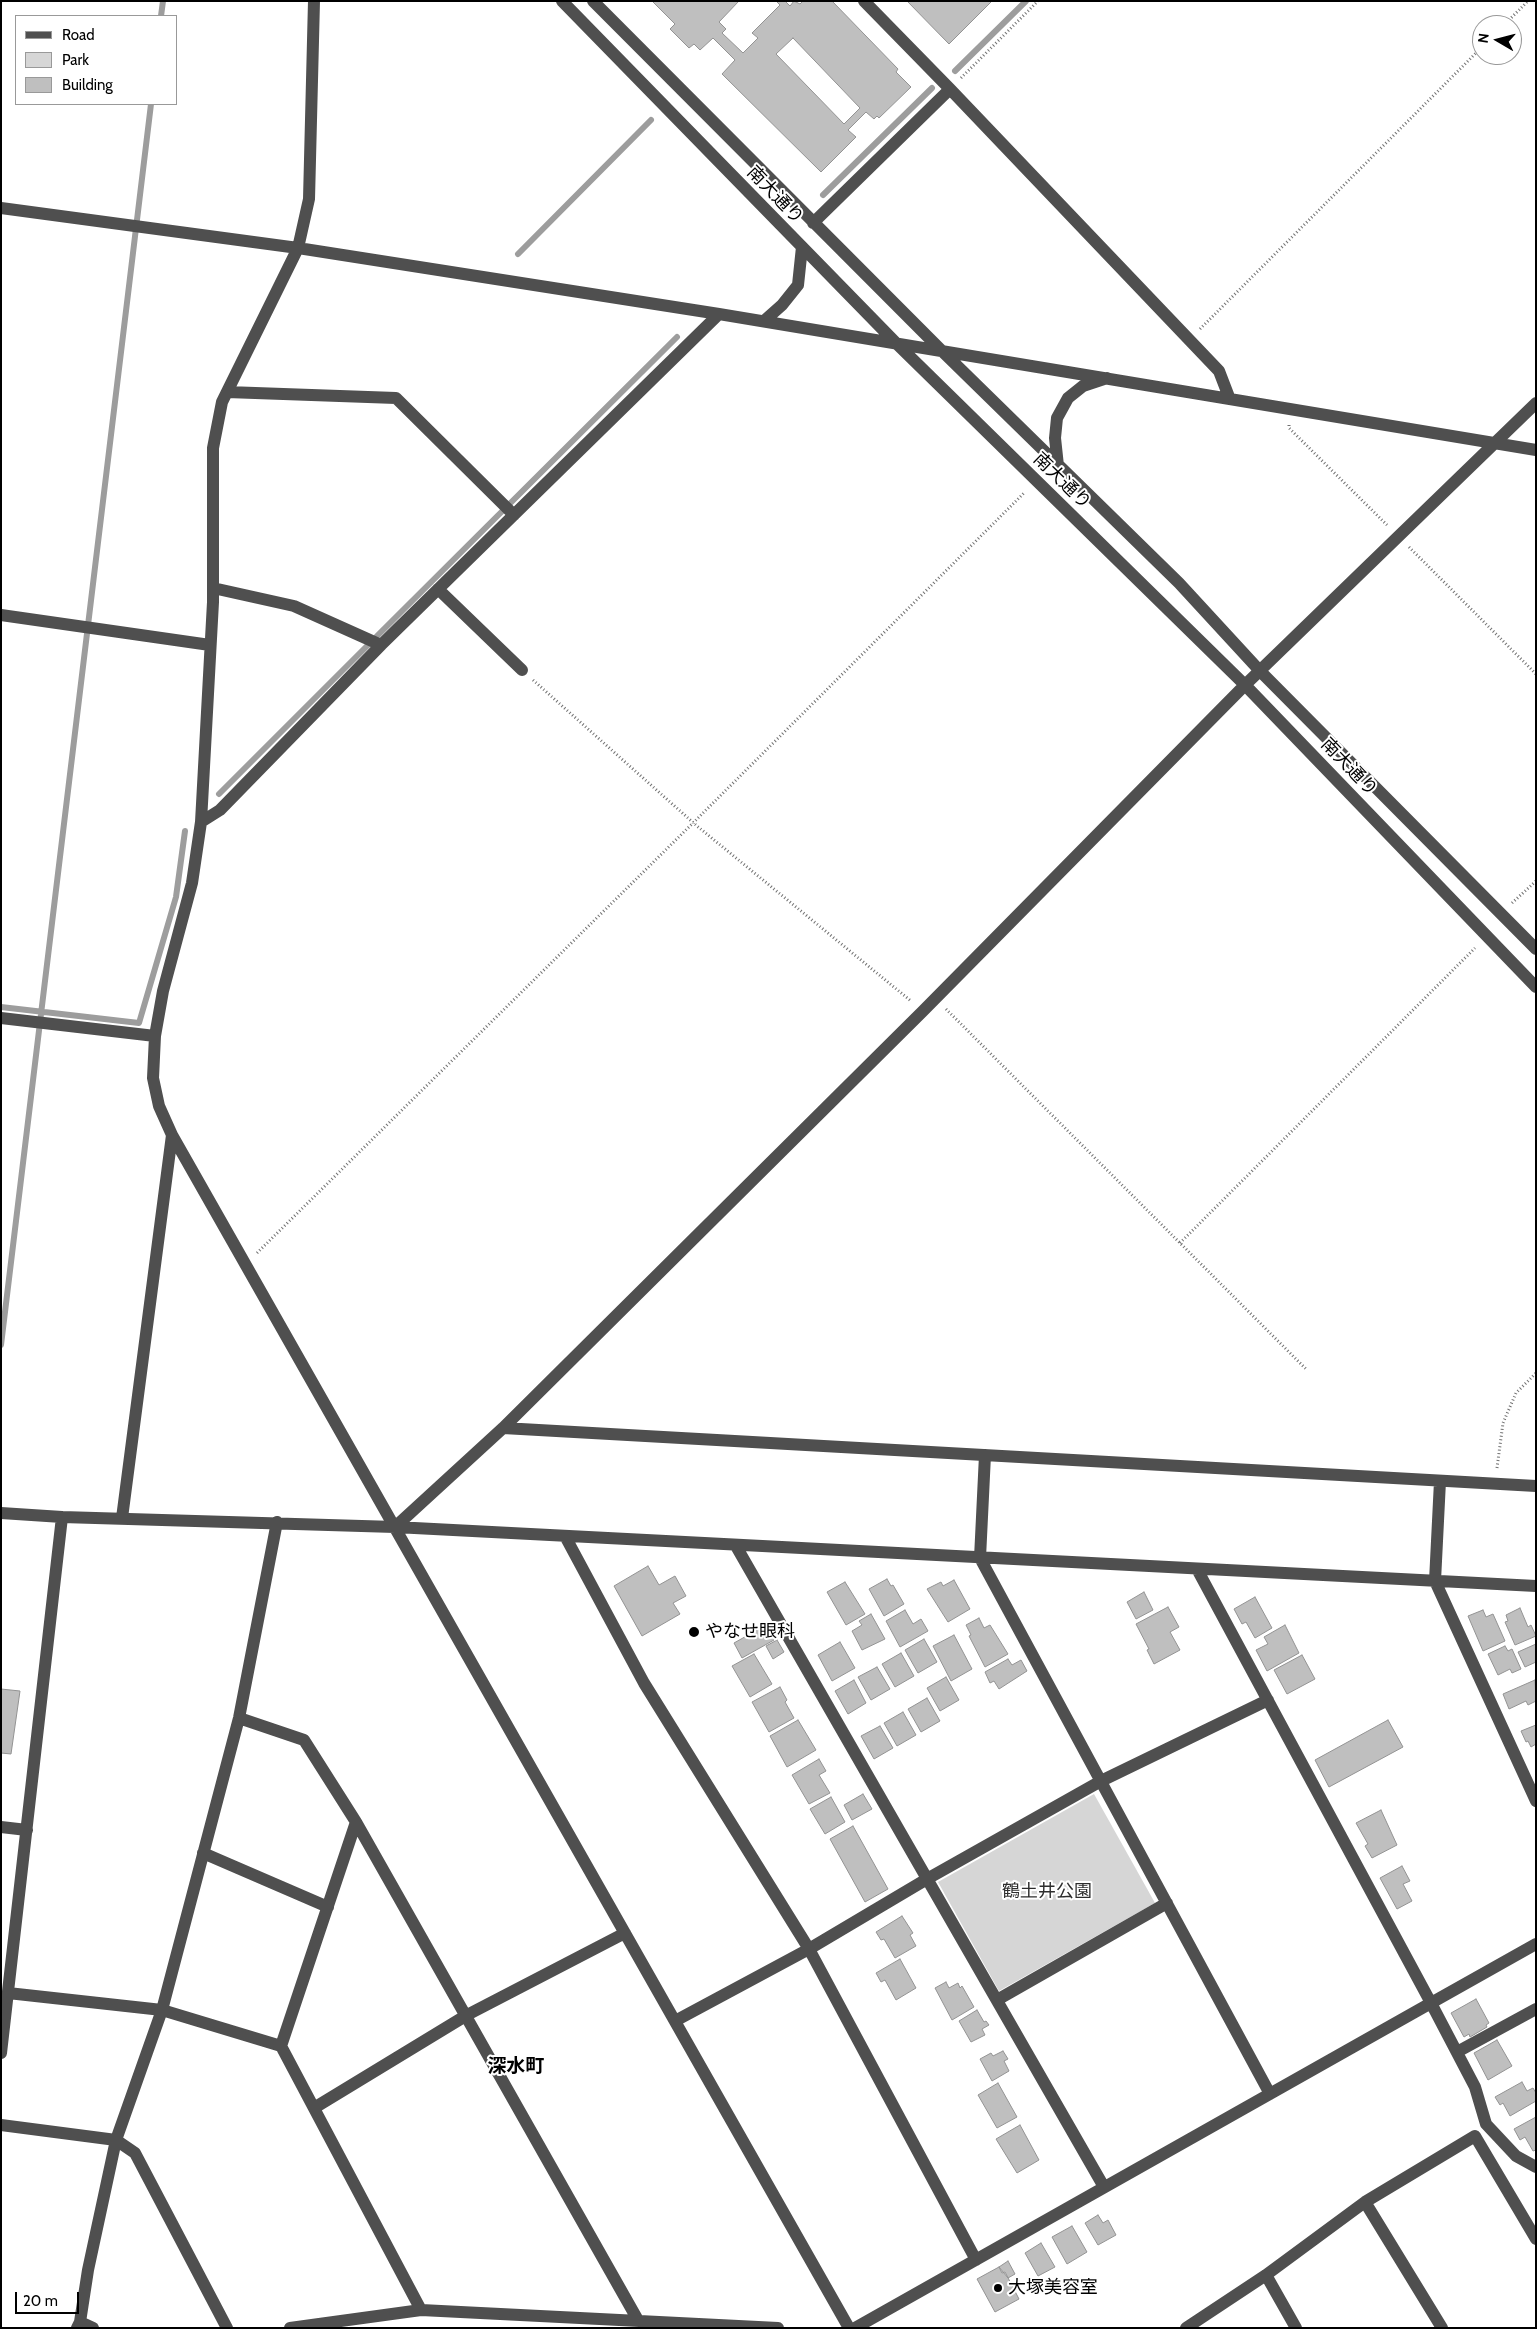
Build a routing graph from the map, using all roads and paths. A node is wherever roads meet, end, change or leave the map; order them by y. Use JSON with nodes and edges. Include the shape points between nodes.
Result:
{"nodes":[{"id":1,"x":314,"y":1,"type":"edge"},
{"id":2,"x":562,"y":1,"type":"edge"},
{"id":3,"x":593,"y":1,"type":"edge"},
{"id":4,"x":864,"y":1,"type":"edge"},
{"id":5,"x":1038,"y":1,"type":"edge"},
{"id":6,"x":1528,"y":1,"type":"edge"},
{"id":7,"x":1514,"y":15,"type":"edge"},
{"id":8,"x":1472,"y":57,"type":"edge"},
{"id":9,"x":950,"y":89,"type":"junction"},
{"id":10,"x":1,"y":208,"type":"edge"},
{"id":11,"x":813,"y":223,"type":"junction"},
{"id":12,"x":802,"y":247,"type":"junction"},
{"id":13,"x":298,"y":248,"type":"junction"},
{"id":14,"x":719,"y":314,"type":"junction"},
{"id":15,"x":764,"y":321,"type":"junction"},
{"id":16,"x":1188,"y":340,"type":"junction"},
{"id":17,"x":896,"y":343,"type":"junction"},
{"id":18,"x":942,"y":351,"type":"junction"},
{"id":19,"x":1109,"y":378,"type":"junction"},
{"id":20,"x":227,"y":392,"type":"junction"},
{"id":21,"x":1229,"y":398,"type":"junction"},
{"id":22,"x":1536,"y":403,"type":"edge"},
{"id":23,"x":1287,"y":407,"type":"junction"},
{"id":24,"x":1495,"y":443,"type":"junction"},
{"id":25,"x":1536,"y":450,"type":"edge"},
{"id":26,"x":1058,"y":466,"type":"junction"},
{"id":27,"x":1036,"y":481,"type":"junction"},
{"id":28,"x":514,"y":514,"type":"junction"},
{"id":29,"x":1399,"y":537,"type":"junction"},
{"id":30,"x":213,"y":588,"type":"junction"},
{"id":31,"x":438,"y":589,"type":"junction"},
{"id":32,"x":1,"y":615,"type":"edge"},
{"id":33,"x":210,"y":644,"type":"junction"},
{"id":34,"x":381,"y":645,"type":"junction"},
{"id":35,"x":522,"y":670,"type":"joint"},
{"id":36,"x":1260,"y":671,"type":"junction"},
{"id":37,"x":1536,"y":674,"type":"edge"},
{"id":38,"x":1245,"y":685,"type":"junction"},
{"id":39,"x":201,"y":822,"type":"junction"},
{"id":40,"x":694,"y":823,"type":"junction"},
{"id":41,"x":1536,"y":880,"type":"edge"},
{"id":42,"x":1501,"y":914,"type":"junction"},
{"id":43,"x":1487,"y":936,"type":"junction"},
{"id":44,"x":1536,"y":949,"type":"edge"},
{"id":45,"x":1536,"y":987,"type":"edge"},
{"id":46,"x":935,"y":998,"type":"junction"},
{"id":47,"x":923,"y":1011,"type":"junction"},
{"id":48,"x":1,"y":1018,"type":"edge"},
{"id":49,"x":154,"y":1036,"type":"junction"},
{"id":50,"x":172,"y":1135,"type":"junction"},
{"id":51,"x":1180,"y":1243,"type":"junction"},
{"id":52,"x":246,"y":1264,"type":"junction"},
{"id":53,"x":1306,"y":1369,"type":"dead end"},
{"id":54,"x":1536,"y":1373,"type":"edge"},
{"id":55,"x":503,"y":1428,"type":"junction"},
{"id":56,"x":985,"y":1455,"type":"junction"},
{"id":57,"x":1440,"y":1481,"type":"junction"},
{"id":58,"x":1495,"y":1483,"type":"junction"},
{"id":59,"x":1536,"y":1486,"type":"edge"},
{"id":60,"x":1,"y":1513,"type":"edge"},
{"id":61,"x":62,"y":1517,"type":"junction"},
{"id":62,"x":122,"y":1518,"type":"junction"},
{"id":63,"x":277,"y":1522,"type":"junction"},
{"id":64,"x":395,"y":1528,"type":"junction"},
{"id":65,"x":564,"y":1536,"type":"junction"},
{"id":66,"x":736,"y":1546,"type":"junction"},
{"id":67,"x":980,"y":1558,"type":"junction"},
{"id":68,"x":1197,"y":1569,"type":"junction"},
{"id":69,"x":1435,"y":1581,"type":"junction"},
{"id":70,"x":1536,"y":1586,"type":"edge"},
{"id":71,"x":1268,"y":1700,"type":"junction"},
{"id":72,"x":239,"y":1718,"type":"junction"},
{"id":73,"x":1100,"y":1781,"type":"junction"},
{"id":74,"x":1536,"y":1802,"type":"edge"},
{"id":75,"x":356,"y":1822,"type":"junction"},
{"id":76,"x":1,"y":1827,"type":"edge"},
{"id":77,"x":27,"y":1830,"type":"junction"},
{"id":78,"x":203,"y":1853,"type":"junction"},
{"id":79,"x":927,"y":1878,"type":"junction"},
{"id":80,"x":1167,"y":1903,"type":"junction"},
{"id":81,"x":328,"y":1907,"type":"junction"},
{"id":82,"x":1,"y":1931,"type":"edge"},
{"id":83,"x":15,"y":1932,"type":"junction"},
{"id":84,"x":625,"y":1933,"type":"junction"},
{"id":85,"x":1536,"y":1944,"type":"edge"},
{"id":86,"x":809,"y":1949,"type":"junction"},
{"id":87,"x":8,"y":1993,"type":"junction"},
{"id":88,"x":997,"y":2000,"type":"junction"},
{"id":89,"x":1431,"y":2003,"type":"junction"},
{"id":90,"x":1536,"y":2009,"type":"edge"},
{"id":91,"x":162,"y":2010,"type":"junction"},
{"id":92,"x":467,"y":2015,"type":"junction"},
{"id":93,"x":3,"y":2019,"type":"edge"},
{"id":94,"x":674,"y":2020,"type":"junction"},
{"id":95,"x":281,"y":2046,"type":"junction"},
{"id":96,"x":1456,"y":2052,"type":"junction"},
{"id":97,"x":1,"y":2053,"type":"edge"},
{"id":98,"x":1270,"y":2094,"type":"junction"},
{"id":99,"x":314,"y":2108,"type":"junction"},
{"id":100,"x":1486,"y":2124,"type":"junction"},
{"id":101,"x":1,"y":2125,"type":"edge"},
{"id":102,"x":1475,"y":2136,"type":"junction"},
{"id":103,"x":116,"y":2140,"type":"junction"},
{"id":104,"x":1536,"y":2166,"type":"edge"},
{"id":105,"x":1104,"y":2187,"type":"junction"},
{"id":106,"x":1365,"y":2202,"type":"junction"},
{"id":107,"x":1536,"y":2239,"type":"edge"},
{"id":108,"x":976,"y":2260,"type":"junction"},
{"id":109,"x":1266,"y":2275,"type":"junction"},
{"id":110,"x":421,"y":2310,"type":"junction"},
{"id":111,"x":639,"y":2322,"type":"junction"},
{"id":112,"x":78,"y":2325,"type":"edge"},
{"id":113,"x":93,"y":2328,"type":"edge"},
{"id":114,"x":227,"y":2328,"type":"edge"},
{"id":115,"x":290,"y":2328,"type":"edge"},
{"id":116,"x":778,"y":2328,"type":"edge"},
{"id":117,"x":848,"y":2328,"type":"edge"},
{"id":118,"x":856,"y":2328,"type":"edge"},
{"id":119,"x":1186,"y":2328,"type":"edge"},
{"id":120,"x":1296,"y":2328,"type":"edge"},
{"id":121,"x":1442,"y":2328,"type":"edge"}],
"edges":[{"from":1,"to":13,"type":"street","via":[[310,199]]},
{"from":2,"to":12,"type":"street","name":"南大通り"},
{"from":3,"to":11,"type":"street","name":"南大通り"},
{"from":4,"to":9,"type":"street"},
{"from":5,"to":9,"type":"path"},
{"from":6,"to":7,"type":"path"},
{"from":8,"to":16,"type":"path"},
{"from":9,"to":11,"type":"street"},
{"from":9,"to":16,"type":"street"},
{"from":10,"to":13,"type":"street"},
{"from":11,"to":18,"type":"street","name":"南大通り"},
{"from":12,"to":15,"type":"street","via":[[798,284],[787,300]]},
{"from":12,"to":17,"type":"street","name":"南大通り"},
{"from":13,"to":14,"type":"street"},
{"from":13,"to":20,"type":"street"},
{"from":14,"to":15,"type":"street"},
{"from":14,"to":28,"type":"street"},
{"from":15,"to":17,"type":"street"},
{"from":16,"to":21,"type":"street","via":[[1219,371]]},
{"from":17,"to":18,"type":"street"},
{"from":17,"to":27,"type":"street","name":"南大通り"},
{"from":18,"to":19,"type":"street"},
{"from":18,"to":26,"type":"street","name":"南大通り"},
{"from":19,"to":21,"type":"street"},
{"from":19,"to":26,"type":"street","via":[[1083,386],[1068,398],[1057,418]]},
{"from":20,"to":28,"type":"street","via":[[396,398]]},
{"from":20,"to":30,"type":"street","via":[[213,448]]},
{"from":21,"to":23,"type":"street"},
{"from":22,"to":24,"type":"street"},
{"from":23,"to":24,"type":"street"},
{"from":23,"to":29,"type":"path","via":[[1289,428]]},
{"from":24,"to":25,"type":"street"},
{"from":24,"to":29,"type":"street"},
{"from":26,"to":36,"type":"street","name":"南大通り","via":[[1178,583]]},
{"from":27,"to":38,"type":"street","name":"南大通り"},
{"from":27,"to":40,"type":"path"},
{"from":28,"to":31,"type":"street"},
{"from":29,"to":36,"type":"street"},
{"from":29,"to":37,"type":"path"},
{"from":30,"to":33,"type":"street"},
{"from":30,"to":34,"type":"street","via":[[294,606]]},
{"from":31,"to":34,"type":"street"},
{"from":31,"to":35,"type":"street"},
{"from":32,"to":33,"type":"street"},
{"from":33,"to":39,"type":"street"},
{"from":34,"to":39,"type":"street","via":[[220,810]]},
{"from":35,"to":40,"type":"path"},
{"from":36,"to":38,"type":"street"},
{"from":36,"to":42,"type":"street","name":"南大通り"},
{"from":38,"to":43,"type":"street","name":"南大通り"},
{"from":38,"to":46,"type":"street"},
{"from":39,"to":49,"type":"street","via":[[192,883]]},
{"from":40,"to":47,"type":"path"},
{"from":40,"to":52,"type":"path"},
{"from":41,"to":42,"type":"path"},
{"from":42,"to":44,"type":"street","name":"南大通り"},
{"from":43,"to":45,"type":"street","name":"南大通り"},
{"from":43,"to":51,"type":"path"},
{"from":46,"to":47,"type":"street"},
{"from":46,"to":51,"type":"path"},
{"from":47,"to":55,"type":"street"},
{"from":48,"to":49,"type":"street"},
{"from":49,"to":50,"type":"street","via":[[152,1078],[159,1106]]},
{"from":50,"to":52,"type":"street"},
{"from":50,"to":62,"type":"street"},
{"from":51,"to":53,"type":"path"},
{"from":52,"to":64,"type":"street"},
{"from":54,"to":58,"type":"path","via":[[1516,1394],[1504,1422]]},
{"from":55,"to":56,"type":"street"},
{"from":55,"to":64,"type":"street"},
{"from":56,"to":57,"type":"street"},
{"from":56,"to":67,"type":"street"},
{"from":57,"to":58,"type":"street"},
{"from":57,"to":69,"type":"street"},
{"from":58,"to":59,"type":"street"},
{"from":60,"to":61,"type":"street"},
{"from":61,"to":62,"type":"street"},
{"from":61,"to":77,"type":"street"},
{"from":62,"to":63,"type":"street"},
{"from":63,"to":64,"type":"street"},
{"from":63,"to":72,"type":"street"},
{"from":64,"to":65,"type":"street"},
{"from":64,"to":84,"type":"street"},
{"from":65,"to":66,"type":"street"},
{"from":65,"to":86,"type":"street","via":[[644,1683]]},
{"from":66,"to":67,"type":"street"},
{"from":66,"to":79,"type":"street"},
{"from":67,"to":68,"type":"street"},
{"from":67,"to":73,"type":"street"},
{"from":68,"to":69,"type":"street"},
{"from":68,"to":71,"type":"street"},
{"from":69,"to":70,"type":"street"},
{"from":69,"to":74,"type":"street"},
{"from":71,"to":73,"type":"street"},
{"from":71,"to":89,"type":"street"},
{"from":72,"to":75,"type":"street","via":[[304,1740]]},
{"from":72,"to":78,"type":"street"},
{"from":73,"to":79,"type":"street"},
{"from":73,"to":80,"type":"street"},
{"from":75,"to":81,"type":"street"},
{"from":75,"to":92,"type":"street"},
{"from":76,"to":77,"type":"street"},
{"from":77,"to":83,"type":"street"},
{"from":78,"to":81,"type":"street"},
{"from":78,"to":91,"type":"street"},
{"from":79,"to":86,"type":"street"},
{"from":79,"to":88,"type":"street"},
{"from":80,"to":88,"type":"street"},
{"from":80,"to":98,"type":"street"},
{"from":81,"to":95,"type":"street"},
{"from":82,"to":83,"type":"street"},
{"from":83,"to":87,"type":"street"},
{"from":84,"to":92,"type":"street"},
{"from":84,"to":94,"type":"street"},
{"from":85,"to":89,"type":"street"},
{"from":86,"to":94,"type":"street"},
{"from":86,"to":108,"type":"street"},
{"from":87,"to":91,"type":"street"},
{"from":87,"to":93,"type":"street"},
{"from":88,"to":105,"type":"street"},
{"from":89,"to":96,"type":"street"},
{"from":89,"to":98,"type":"street"},
{"from":90,"to":96,"type":"street"},
{"from":91,"to":95,"type":"street"},
{"from":91,"to":103,"type":"street"},
{"from":92,"to":99,"type":"street"},
{"from":92,"to":111,"type":"street"},
{"from":93,"to":97,"type":"street"},
{"from":94,"to":117,"type":"street"},
{"from":95,"to":99,"type":"street"},
{"from":96,"to":100,"type":"street","via":[[1475,2087]]},
{"from":98,"to":105,"type":"street"},
{"from":99,"to":110,"type":"street"},
{"from":100,"to":102,"type":"street"},
{"from":100,"to":104,"type":"street","via":[[1516,2156]]},
{"from":101,"to":103,"type":"street"},
{"from":102,"to":106,"type":"street"},
{"from":102,"to":107,"type":"street"},
{"from":103,"to":112,"type":"street"},
{"from":103,"to":114,"type":"street","via":[[135,2153]]},
{"from":105,"to":108,"type":"street"},
{"from":106,"to":109,"type":"street"},
{"from":106,"to":121,"type":"street"},
{"from":108,"to":118,"type":"street"},
{"from":109,"to":119,"type":"street"},
{"from":109,"to":120,"type":"street"},
{"from":110,"to":111,"type":"street"},
{"from":110,"to":115,"type":"street"},
{"from":111,"to":116,"type":"street"},
{"from":112,"to":113,"type":"street"}]}
